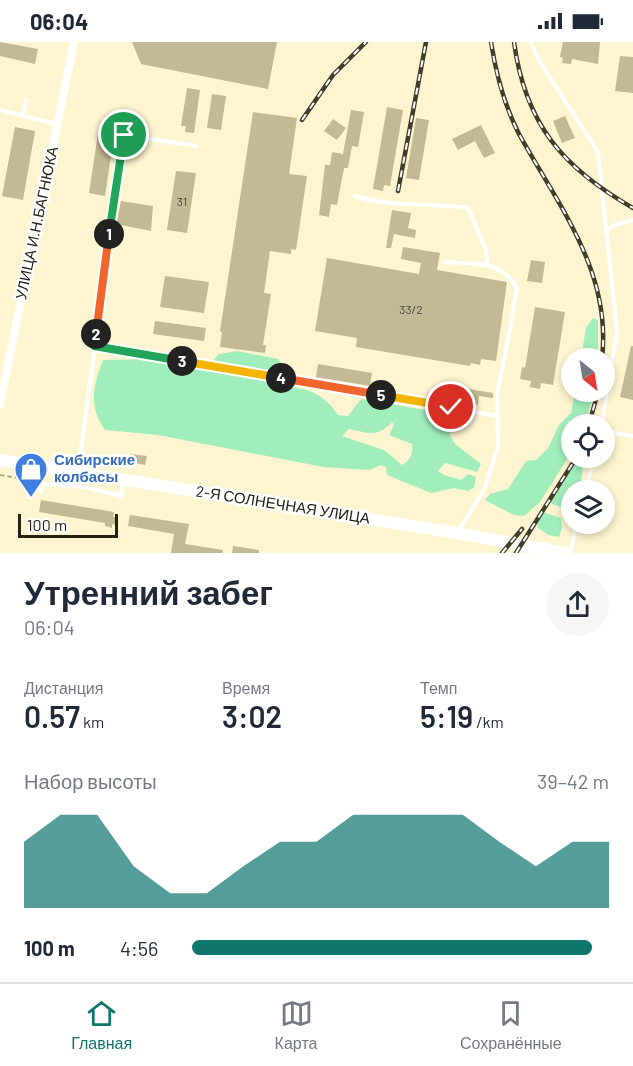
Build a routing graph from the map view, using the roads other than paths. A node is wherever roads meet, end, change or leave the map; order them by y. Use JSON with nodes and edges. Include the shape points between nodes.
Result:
{"nodes":[{"id":1,"x":75,"y":42,"type":"edge"},
{"id":2,"x":531,"y":42,"type":"edge"},
{"id":3,"x":26,"y":99,"type":"dead end"},
{"id":4,"x":0,"y":110,"type":"edge"},
{"id":5,"x":23,"y":116,"type":"junction"},
{"id":6,"x":57,"y":124,"type":"junction"},
{"id":7,"x":196,"y":146,"type":"dead end"},
{"id":8,"x":355,"y":196,"type":"dead end"},
{"id":9,"x":633,"y":220,"type":"edge"},
{"id":10,"x":605,"y":233,"type":"junction"},
{"id":11,"x":445,"y":262,"type":"dead end"},
{"id":12,"x":487,"y":264,"type":"junction"},
{"id":13,"x":94,"y":346,"type":"junction"},
{"id":14,"x":0,"y":404,"type":"edge"},
{"id":15,"x":604,"y":414,"type":"edge"},
{"id":16,"x":498,"y":416,"type":"junction"},
{"id":17,"x":615,"y":433,"type":"edge"},
{"id":18,"x":633,"y":436,"type":"edge"},
{"id":19,"x":0,"y":460,"type":"edge"},
{"id":20,"x":78,"y":473,"type":"junction"},
{"id":21,"x":124,"y":479,"type":"junction"},
{"id":22,"x":24,"y":480,"type":"road end"},
{"id":23,"x":42,"y":484,"type":"junction"},
{"id":24,"x":41,"y":492,"type":"dead end"},
{"id":25,"x":457,"y":533,"type":"junction"},
{"id":26,"x":575,"y":534,"type":"edge"},
{"id":27,"x":565,"y":553,"type":"edge"},
{"id":28,"x":570,"y":553,"type":"edge"}],
"edges":[{"from":1,"to":6,"type":"street","name":"УЛИЦА И.Н.БАГНЮКА"},
{"from":2,"to":10,"type":"lane","via":[[598,152]]},
{"from":3,"to":5,"type":"lane"},
{"from":4,"to":5,"type":"lane"},
{"from":5,"to":6,"type":"lane"},
{"from":6,"to":14,"type":"street","name":"УЛИЦА И.Н.БАГНЮКА"},
{"from":7,"to":13,"type":"lane","via":[[124,135]]},
{"from":8,"to":12,"type":"lane","via":[[379,204],[438,203],[468,208],[486,250]]},
{"from":9,"to":10,"type":"lane","via":[[615,225]]},
{"from":10,"to":15,"type":"lane","via":[[617,331]]},
{"from":11,"to":12,"type":"lane"},
{"from":12,"to":16,"type":"lane","via":[[510,275],[518,288],[497,394]]},
{"from":13,"to":16,"type":"lane"},
{"from":13,"to":20,"type":"lane"},
{"from":16,"to":25,"type":"lane","via":[[493,465],[471,515]]},
{"from":17,"to":18,"type":"lane"},
{"from":19,"to":20,"type":"main road","name":"2-Я СОЛНЕЧНАЯ УЛИЦА"},
{"from":20,"to":21,"type":"main road","name":"2-Я СОЛНЕЧНАЯ УЛИЦА"},
{"from":21,"to":23,"type":"lane","via":[[121,496],[84,487]]},
{"from":21,"to":25,"type":"main road","name":"2-Я СОЛНЕЧНАЯ УЛИЦА"},
{"from":22,"to":23,"type":"lane"},
{"from":23,"to":24,"type":"lane"},
{"from":25,"to":27,"type":"main road","name":"2-Я СОЛНЕЧНАЯ УЛИЦА"},
{"from":26,"to":28,"type":"lane"}]}
